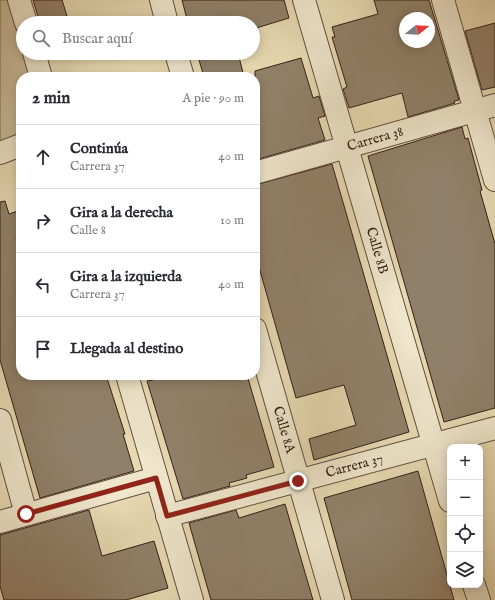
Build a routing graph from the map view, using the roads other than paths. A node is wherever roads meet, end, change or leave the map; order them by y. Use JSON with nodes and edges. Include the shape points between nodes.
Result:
{"nodes":[{"id":1,"x":19,"y":0,"type":"edge"},
{"id":2,"x":161,"y":0,"type":"edge"},
{"id":3,"x":304,"y":0,"type":"edge"},
{"id":4,"x":443,"y":0,"type":"edge"},
{"id":5,"x":24,"y":16,"type":"edge"},
{"id":6,"x":165,"y":16,"type":"edge"},
{"id":7,"x":36,"y":60,"type":"edge"},
{"id":8,"x":178,"y":60,"type":"edge"},
{"id":9,"x":40,"y":72,"type":"edge"},
{"id":10,"x":182,"y":72,"type":"edge"},
{"id":11,"x":485,"y":108,"type":"edge"},
{"id":12,"x":16,"y":147,"type":"edge"},
{"id":13,"x":347,"y":147,"type":"junction"},
{"id":14,"x":0,"y":153,"type":"edge"},
{"id":15,"x":260,"y":172,"type":"edge"},
{"id":16,"x":495,"y":180,"type":"edge"},
{"id":17,"x":260,"y":347,"type":"edge"},
{"id":18,"x":128,"y":380,"type":"edge"},
{"id":19,"x":0,"y":420,"type":"edge"},
{"id":20,"x":495,"y":428,"type":"edge"},
{"id":21,"x":433,"y":444,"type":"junction"},
{"id":22,"x":156,"y":478,"type":"junction"},
{"id":23,"x":298,"y":481,"type":"junction"},
{"id":24,"x":447,"y":491,"type":"edge"},
{"id":25,"x":26,"y":514,"type":"junction"},
{"id":26,"x":167,"y":516,"type":"junction"},
{"id":27,"x":0,"y":522,"type":"edge"},
{"id":28,"x":475,"y":588,"type":"edge"},
{"id":29,"x":192,"y":600,"type":"edge"},
{"id":30,"x":333,"y":600,"type":"edge"},
{"id":31,"x":479,"y":600,"type":"edge"}],
"edges":[{"from":1,"to":5,"type":"street"},
{"from":2,"to":6,"type":"street"},
{"from":3,"to":13,"type":"street","name":"Calle 8B"},
{"from":4,"to":11,"type":"street"},
{"from":7,"to":9,"type":"street"},
{"from":8,"to":10,"type":"street"},
{"from":11,"to":13,"type":"street","name":"Carrera 38"},
{"from":11,"to":16,"type":"street"},
{"from":12,"to":14,"type":"street"},
{"from":13,"to":15,"type":"street","name":"Carrera 38"},
{"from":13,"to":21,"type":"street","name":"Calle 8B"},
{"from":17,"to":23,"type":"street","name":"Calle 8A"},
{"from":18,"to":22,"type":"street"},
{"from":19,"to":25,"type":"street"},
{"from":20,"to":21,"type":"street","name":"Carrera 37"},
{"from":21,"to":23,"type":"street","name":"Carrera 37"},
{"from":21,"to":24,"type":"street","name":"Calle 8B"},
{"from":22,"to":25,"type":"street"},
{"from":22,"to":26,"type":"street"},
{"from":23,"to":26,"type":"street","name":"Carrera 37"},
{"from":23,"to":30,"type":"street","name":"Calle 8A"},
{"from":25,"to":27,"type":"street"},
{"from":26,"to":29,"type":"street"},
{"from":28,"to":31,"type":"street"}]}
